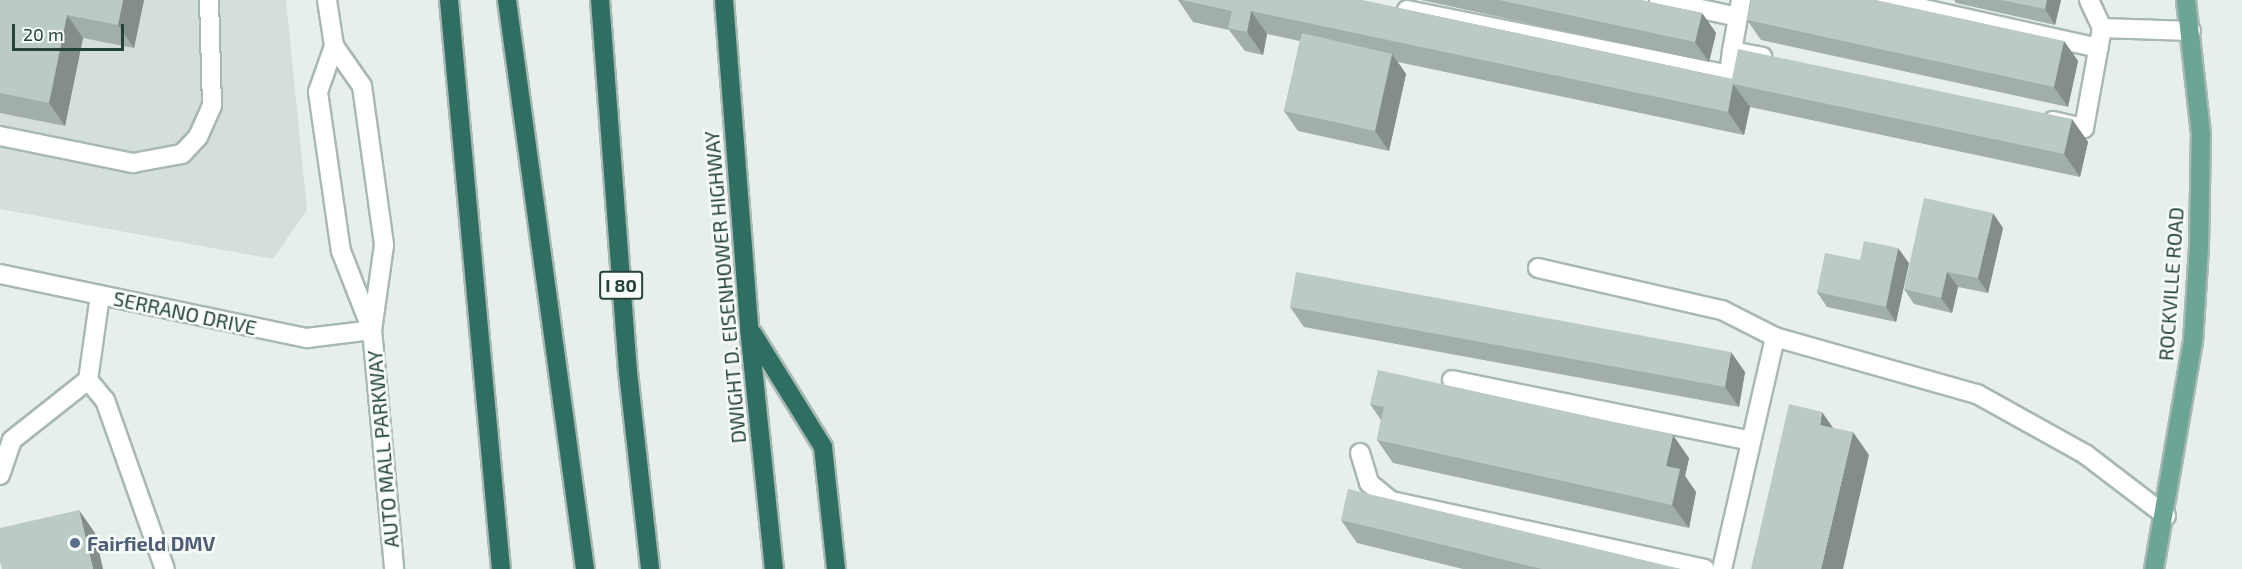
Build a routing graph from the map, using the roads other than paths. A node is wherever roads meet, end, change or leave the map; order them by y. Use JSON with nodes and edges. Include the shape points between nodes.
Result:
{"nodes":[{"id":1,"x":209,"y":0,"type":"edge"},
{"id":2,"x":327,"y":0,"type":"edge"},
{"id":3,"x":449,"y":0,"type":"edge"},
{"id":4,"x":507,"y":0,"type":"edge"},
{"id":5,"x":600,"y":0,"type":"edge"},
{"id":6,"x":724,"y":0,"type":"edge"},
{"id":7,"x":1659,"y":0,"type":"edge"},
{"id":8,"x":1884,"y":0,"type":"edge"},
{"id":9,"x":2089,"y":0,"type":"edge"},
{"id":10,"x":2186,"y":0,"type":"edge"},
{"id":11,"x":1391,"y":7,"type":"edge"},
{"id":12,"x":1740,"y":8,"type":"edge"},
{"id":13,"x":2102,"y":28,"type":"junction"},
{"id":14,"x":2191,"y":31,"type":"junction"},
{"id":15,"x":333,"y":46,"type":"junction"},
{"id":16,"x":2099,"y":48,"type":"junction"},
{"id":17,"x":1732,"y":51,"type":"junction"},
{"id":18,"x":1779,"y":61,"type":"edge"},
{"id":19,"x":2037,"y":117,"type":"edge"},
{"id":20,"x":0,"y":136,"type":"edge"},
{"id":21,"x":1538,"y":268,"type":"dead end"},
{"id":22,"x":0,"y":274,"type":"edge"},
{"id":23,"x":100,"y":295,"type":"junction"},
{"id":24,"x":749,"y":328,"type":"junction"},
{"id":25,"x":372,"y":330,"type":"junction"},
{"id":26,"x":1775,"y":337,"type":"junction"},
{"id":27,"x":88,"y":380,"type":"junction"},
{"id":28,"x":1452,"y":380,"type":"dead end"},
{"id":29,"x":1751,"y":441,"type":"junction"},
{"id":30,"x":1360,"y":453,"type":"dead end"},
{"id":31,"x":0,"y":475,"type":"edge"},
{"id":32,"x":2166,"y":516,"type":"junction"},
{"id":33,"x":165,"y":569,"type":"edge"},
{"id":34,"x":394,"y":569,"type":"edge"},
{"id":35,"x":501,"y":569,"type":"edge"},
{"id":36,"x":585,"y":569,"type":"edge"},
{"id":37,"x":650,"y":569,"type":"edge"},
{"id":38,"x":774,"y":569,"type":"edge"},
{"id":39,"x":836,"y":569,"type":"edge"},
{"id":40,"x":1705,"y":569,"type":"edge"},
{"id":41,"x":1722,"y":569,"type":"edge"},
{"id":42,"x":2154,"y":569,"type":"edge"}],
"edges":[{"from":1,"to":20,"type":"street","via":[[212,106],[198,137],[182,154],[133,163]]},
{"from":2,"to":15,"type":"street","name":"AUTO MALL PARKWAY"},
{"from":3,"to":35,"type":"highway"},
{"from":4,"to":36,"type":"highway"},
{"from":5,"to":37,"type":"highway","number":"I 80","via":[[628,372]]},
{"from":6,"to":24,"type":"highway","name":"DWIGHT D. EISENHOWER HIGHWAY"},
{"from":7,"to":12,"type":"street"},
{"from":8,"to":16,"type":"street"},
{"from":9,"to":13,"type":"street"},
{"from":10,"to":14,"type":"main road","name":"ROCKVILLE ROAD"},
{"from":11,"to":17,"type":"street","via":[[1729,75]]},
{"from":12,"to":17,"type":"street"},
{"from":13,"to":14,"type":"street"},
{"from":13,"to":16,"type":"street"},
{"from":14,"to":32,"type":"main road","name":"ROCKVILLE ROAD","via":[[2201,134],[2199,246],[2193,342]]},
{"from":15,"to":25,"type":"street","name":"AUTO MALL PARKWAY","via":[[318,92],[341,251]]},
{"from":15,"to":25,"type":"street","name":"AUTO MALL PARKWAY","via":[[362,86],[382,234]]},
{"from":16,"to":19,"type":"street","via":[[2084,128]]},
{"from":17,"to":18,"type":"street"},
{"from":21,"to":26,"type":"street","via":[[1722,310]]},
{"from":22,"to":23,"type":"street","name":"SERRANO DRIVE"},
{"from":23,"to":25,"type":"street","name":"SERRANO DRIVE","via":[[307,338]]},
{"from":23,"to":27,"type":"street"},
{"from":24,"to":38,"type":"highway","name":"DWIGHT D. EISENHOWER HIGHWAY"},
{"from":24,"to":39,"type":"highway","via":[[823,447]]},
{"from":25,"to":34,"type":"street","name":"AUTO MALL PARKWAY"},
{"from":26,"to":29,"type":"street"},
{"from":26,"to":32,"type":"street","via":[[1977,394],[2085,454]]},
{"from":27,"to":31,"type":"street","via":[[12,440]]},
{"from":27,"to":33,"type":"street","via":[[105,400]]},
{"from":28,"to":29,"type":"street"},
{"from":29,"to":41,"type":"street"},
{"from":30,"to":40,"type":"street","via":[[1369,483],[1391,501]]},
{"from":32,"to":42,"type":"main road","name":"ROCKVILLE ROAD"}]}
